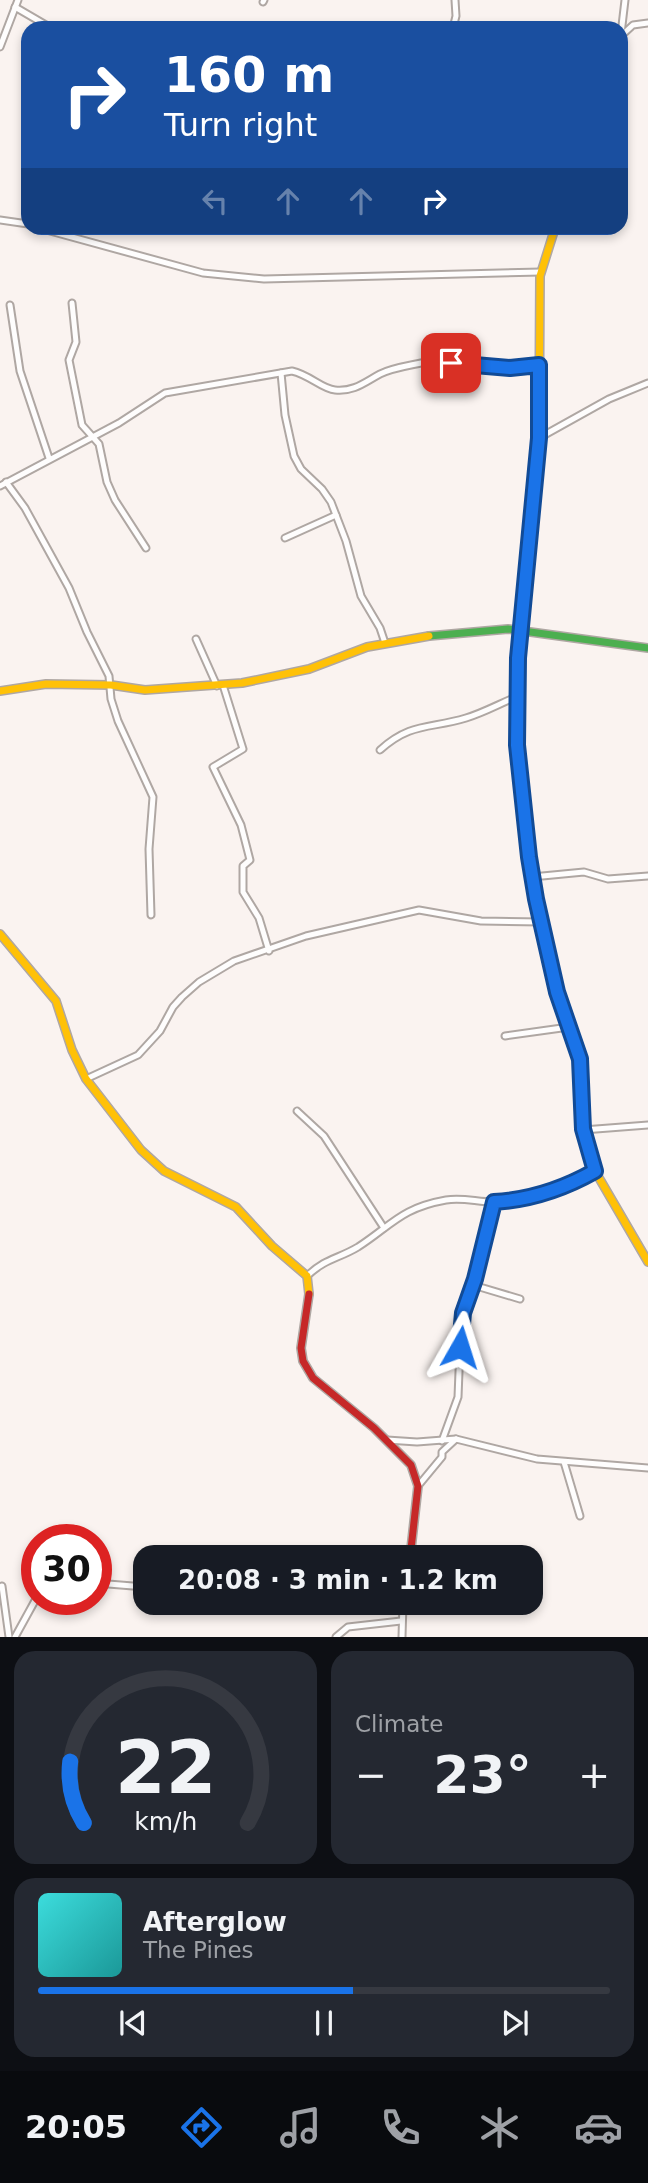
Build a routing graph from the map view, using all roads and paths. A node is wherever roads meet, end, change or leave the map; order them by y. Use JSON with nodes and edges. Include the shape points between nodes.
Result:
{"nodes":[{"id":1,"x":18,"y":0,"type":"edge"},
{"id":2,"x":455,"y":0,"type":"edge"},
{"id":3,"x":625,"y":0,"type":"edge"},
{"id":4,"x":15,"y":7,"type":"junction"},
{"id":5,"x":39,"y":21,"type":"edge"},
{"id":6,"x":455,"y":21,"type":"edge"},
{"id":7,"x":623,"y":21,"type":"edge"},
{"id":8,"x":648,"y":23,"type":"edge"},
{"id":9,"x":628,"y":29,"type":"edge"},
{"id":10,"x":0,"y":47,"type":"edge"},
{"id":11,"x":0,"y":220,"type":"edge"},
{"id":12,"x":21,"y":223,"type":"edge"},
{"id":13,"x":64,"y":235,"type":"edge"},
{"id":14,"x":553,"y":235,"type":"edge"},
{"id":15,"x":541,"y":272,"type":"junction"},
{"id":16,"x":72,"y":303,"type":"dead end"},
{"id":17,"x":10,"y":305,"type":"dead end"},
{"id":18,"x":539,"y":365,"type":"junction"},
{"id":19,"x":281,"y":373,"type":"junction"},
{"id":20,"x":648,"y":383,"type":"edge"},
{"id":21,"x":93,"y":437,"type":"junction"},
{"id":22,"x":539,"y":438,"type":"junction"},
{"id":23,"x":49,"y":458,"type":"junction"},
{"id":24,"x":3,"y":484,"type":"edge"},
{"id":25,"x":336,"y":515,"type":"junction"},
{"id":26,"x":285,"y":538,"type":"dead end"},
{"id":27,"x":146,"y":548,"type":"dead end"},
{"id":28,"x":521,"y":629,"type":"junction"},
{"id":29,"x":196,"y":639,"type":"dead end"},
{"id":30,"x":385,"y":643,"type":"junction"},
{"id":31,"x":648,"y":648,"type":"edge"},
{"id":32,"x":111,"y":685,"type":"junction"},
{"id":33,"x":220,"y":685,"type":"junction"},
{"id":34,"x":0,"y":691,"type":"edge"},
{"id":35,"x":516,"y":697,"type":"junction"},
{"id":36,"x":380,"y":750,"type":"dead end"},
{"id":37,"x":648,"y":876,"type":"edge"},
{"id":38,"x":532,"y":877,"type":"junction"},
{"id":39,"x":151,"y":915,"type":"dead end"},
{"id":40,"x":541,"y":922,"type":"junction"},
{"id":41,"x":0,"y":934,"type":"edge"},
{"id":42,"x":269,"y":950,"type":"junction"},
{"id":43,"x":569,"y":1027,"type":"junction"},
{"id":44,"x":505,"y":1036,"type":"dead end"},
{"id":45,"x":86,"y":1079,"type":"junction"},
{"id":46,"x":297,"y":1111,"type":"dead end"},
{"id":47,"x":648,"y":1125,"type":"edge"},
{"id":48,"x":583,"y":1129,"type":"junction"},
{"id":49,"x":595,"y":1171,"type":"junction"},
{"id":50,"x":494,"y":1202,"type":"junction"},
{"id":51,"x":384,"y":1228,"type":"junction"},
{"id":52,"x":648,"y":1262,"type":"edge"},
{"id":53,"x":307,"y":1276,"type":"junction"},
{"id":54,"x":473,"y":1285,"type":"junction"},
{"id":55,"x":520,"y":1299,"type":"dead end"},
{"id":56,"x":456,"y":1439,"type":"junction"},
{"id":57,"x":387,"y":1440,"type":"junction"},
{"id":58,"x":442,"y":1441,"type":"junction"},
{"id":59,"x":564,"y":1462,"type":"junction"},
{"id":60,"x":648,"y":1468,"type":"edge"},
{"id":61,"x":418,"y":1486,"type":"junction"},
{"id":62,"x":580,"y":1516,"type":"dead end"},
{"id":63,"x":412,"y":1545,"type":"edge"},
{"id":64,"x":112,"y":1584,"type":"edge"},
{"id":65,"x":2,"y":1586,"type":"dead end"},
{"id":66,"x":133,"y":1586,"type":"edge"},
{"id":67,"x":27,"y":1615,"type":"edge"},
{"id":68,"x":402,"y":1615,"type":"edge"},
{"id":69,"x":401,"y":1621,"type":"junction"},
{"id":70,"x":9,"y":1637,"type":"edge"},
{"id":71,"x":15,"y":1637,"type":"edge"},
{"id":72,"x":336,"y":1637,"type":"edge"},
{"id":73,"x":402,"y":1637,"type":"edge"}],
"edges":[{"from":1,"to":4,"type":"street"},
{"from":2,"to":6,"type":"street"},
{"from":3,"to":7,"type":"street"},
{"from":4,"to":5,"type":"street"},
{"from":4,"to":10,"type":"street"},
{"from":8,"to":9,"type":"street"},
{"from":11,"to":12,"type":"street"},
{"from":13,"to":15,"type":"street","via":[[229,277]]},
{"from":14,"to":15,"type":"street"},
{"from":15,"to":18,"type":"street"},
{"from":16,"to":21,"type":"street","via":[[76,342],[69,360],[82,425]]},
{"from":17,"to":23,"type":"street","via":[[20,370]]},
{"from":18,"to":19,"type":"street","via":[[510,368],[426,363],[395,368],[366,384],[335,390],[310,375]]},
{"from":18,"to":22,"type":"street"},
{"from":19,"to":21,"type":"street","via":[[165,393]]},
{"from":19,"to":25,"type":"street","via":[[294,456],[322,489]]},
{"from":20,"to":22,"type":"street"},
{"from":21,"to":23,"type":"street"},
{"from":21,"to":27,"type":"street","via":[[115,500]]},
{"from":22,"to":28,"type":"street"},
{"from":23,"to":24,"type":"street"},
{"from":24,"to":32,"type":"street","via":[[25,508],[69,588]]},
{"from":25,"to":26,"type":"street"},
{"from":25,"to":30,"type":"street","via":[[361,596]]},
{"from":28,"to":30,"type":"street"},
{"from":28,"to":31,"type":"street"},
{"from":28,"to":35,"type":"street"},
{"from":29,"to":33,"type":"street"},
{"from":30,"to":33,"type":"street","via":[[283,676]]},
{"from":32,"to":33,"type":"street","via":[[145,691]]},
{"from":32,"to":34,"type":"street","via":[[47,684]]},
{"from":32,"to":39,"type":"street","via":[[118,721],[153,797]]},
{"from":33,"to":42,"type":"street","via":[[243,749],[213,767],[241,825],[250,860],[243,866],[243,892],[259,918]]},
{"from":35,"to":36,"type":"street","via":[[466,719],[415,729]]},
{"from":35,"to":38,"type":"street"},
{"from":37,"to":38,"type":"street","via":[[608,879],[584,872]]},
{"from":38,"to":40,"type":"street"},
{"from":40,"to":42,"type":"street","via":[[481,921],[419,910],[306,936]]},
{"from":40,"to":43,"type":"street"},
{"from":41,"to":45,"type":"street","via":[[56,1001]]},
{"from":42,"to":45,"type":"street","via":[[234,961],[199,982],[173,1007],[160,1031],[138,1055]]},
{"from":43,"to":44,"type":"street"},
{"from":43,"to":48,"type":"street","via":[[582,1076]]},
{"from":45,"to":53,"type":"street","via":[[150,1160],[236,1207]]},
{"from":46,"to":51,"type":"street","via":[[324,1136]]},
{"from":47,"to":48,"type":"street"},
{"from":48,"to":49,"type":"street"},
{"from":49,"to":50,"type":"street","via":[[527,1198]]},
{"from":49,"to":52,"type":"street"},
{"from":50,"to":51,"type":"street","via":[[446,1200],[401,1213]]},
{"from":50,"to":54,"type":"street"},
{"from":51,"to":53,"type":"street","via":[[358,1247],[322,1262]]},
{"from":53,"to":57,"type":"street","via":[[310,1289],[301,1348],[307,1371]]},
{"from":54,"to":55,"type":"street"},
{"from":54,"to":58,"type":"street","via":[[461,1321],[458,1397]]},
{"from":56,"to":58,"type":"street"},
{"from":56,"to":59,"type":"street"},
{"from":56,"to":61,"type":"street"},
{"from":57,"to":58,"type":"street"},
{"from":57,"to":61,"type":"street","via":[[411,1465]]},
{"from":59,"to":60,"type":"street"},
{"from":59,"to":62,"type":"street"},
{"from":61,"to":63,"type":"street"},
{"from":64,"to":66,"type":"street"},
{"from":65,"to":70,"type":"street"},
{"from":67,"to":71,"type":"street"},
{"from":68,"to":69,"type":"street"},
{"from":69,"to":72,"type":"street","via":[[348,1627]]},
{"from":69,"to":73,"type":"street"}]}
